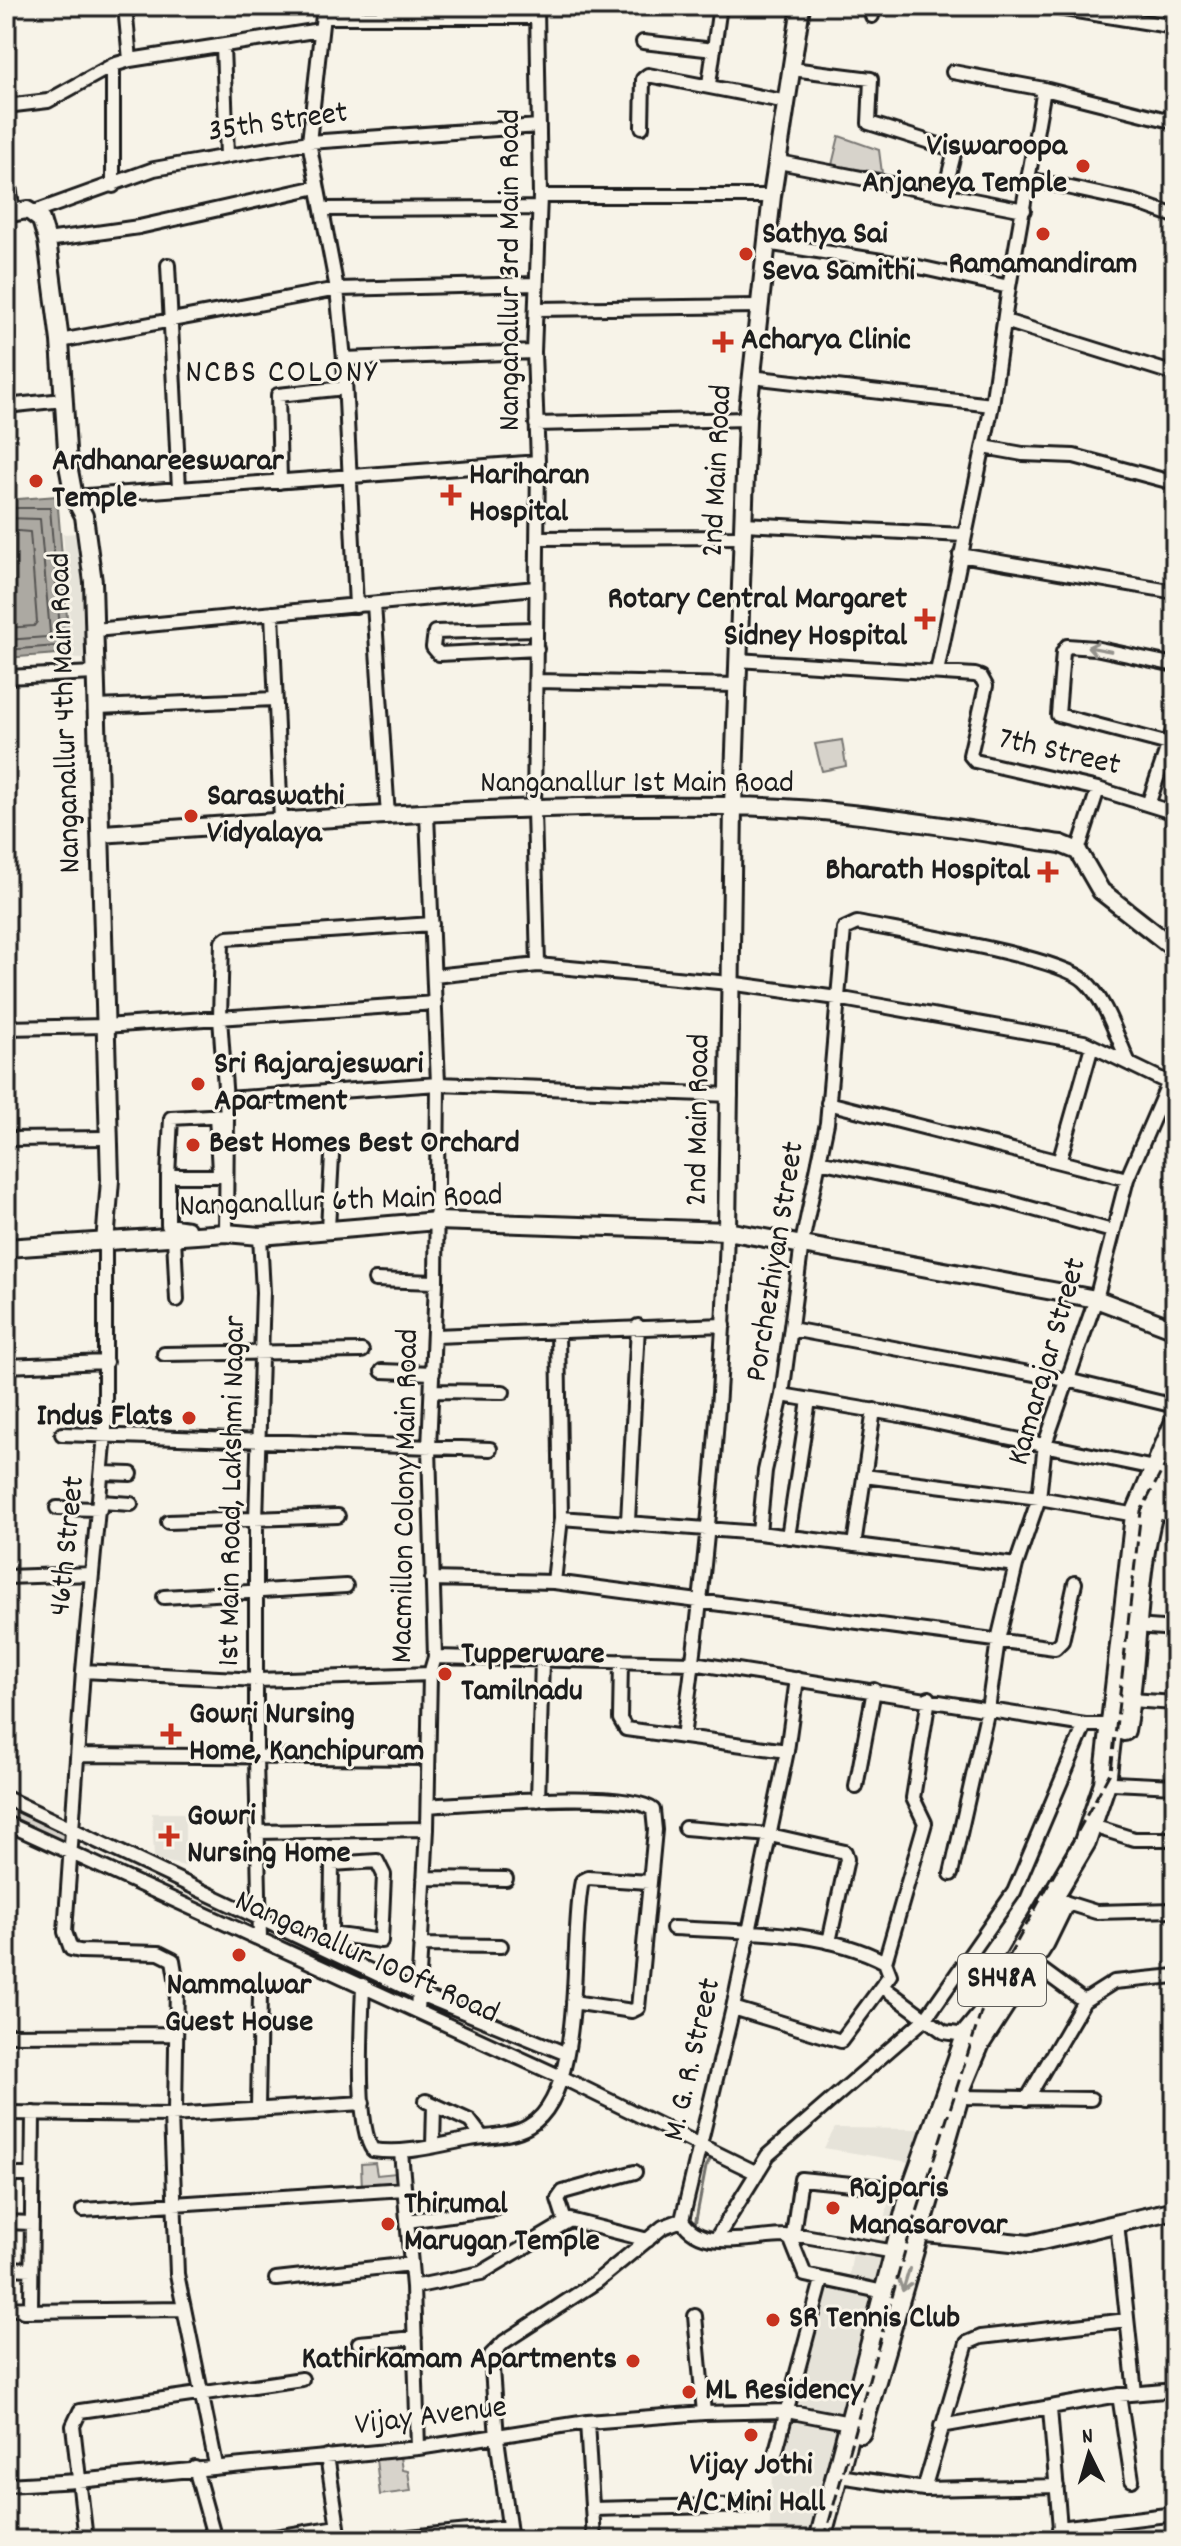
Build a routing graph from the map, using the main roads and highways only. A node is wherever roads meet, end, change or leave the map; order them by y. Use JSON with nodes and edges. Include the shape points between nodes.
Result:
{"nodes":[{"id":1,"x":1175,"y":1424,"type":"edge"},
{"id":2,"x":1175,"y":1457,"type":"edge"},
{"id":3,"x":1144,"y":1513,"type":"junction"},
{"id":4,"x":1123,"y":1715,"type":"junction"},
{"id":5,"x":974,"y":2038,"type":"junction"},
{"id":6,"x":911,"y":2232,"type":"junction"},
{"id":7,"x":855,"y":2424,"type":"junction"},
{"id":8,"x":820,"y":2540,"type":"edge"},
{"id":9,"x":832,"y":2540,"type":"edge"}],
"edges":[{"from":1,"to":3,"type":"main road","number":"SH48A","via":[[1154,1468]]},
{"from":2,"to":3,"type":"main road","number":"SH48A"},
{"from":3,"to":4,"type":"main road","number":"SH48A"},
{"from":3,"to":4,"type":"main road","number":"SH48A"},
{"from":4,"to":5,"type":"main road","number":"SH48A","via":[[1085,1842]]},
{"from":4,"to":5,"type":"main road","number":"SH48A","via":[[1096,1849],[1031,1962]]},
{"from":5,"to":6,"type":"main road","number":"SH48A"},
{"from":5,"to":6,"type":"main road","number":"SH48A","via":[[912,2190]]},
{"from":6,"to":7,"type":"main road","number":"SH48A","one_way":true},
{"from":6,"to":7,"type":"main road","number":"SH48A","via":[[895,2252]]},
{"from":7,"to":8,"type":"main road","number":"SH48A"},
{"from":7,"to":9,"type":"main road","number":"SH48A"}]}
